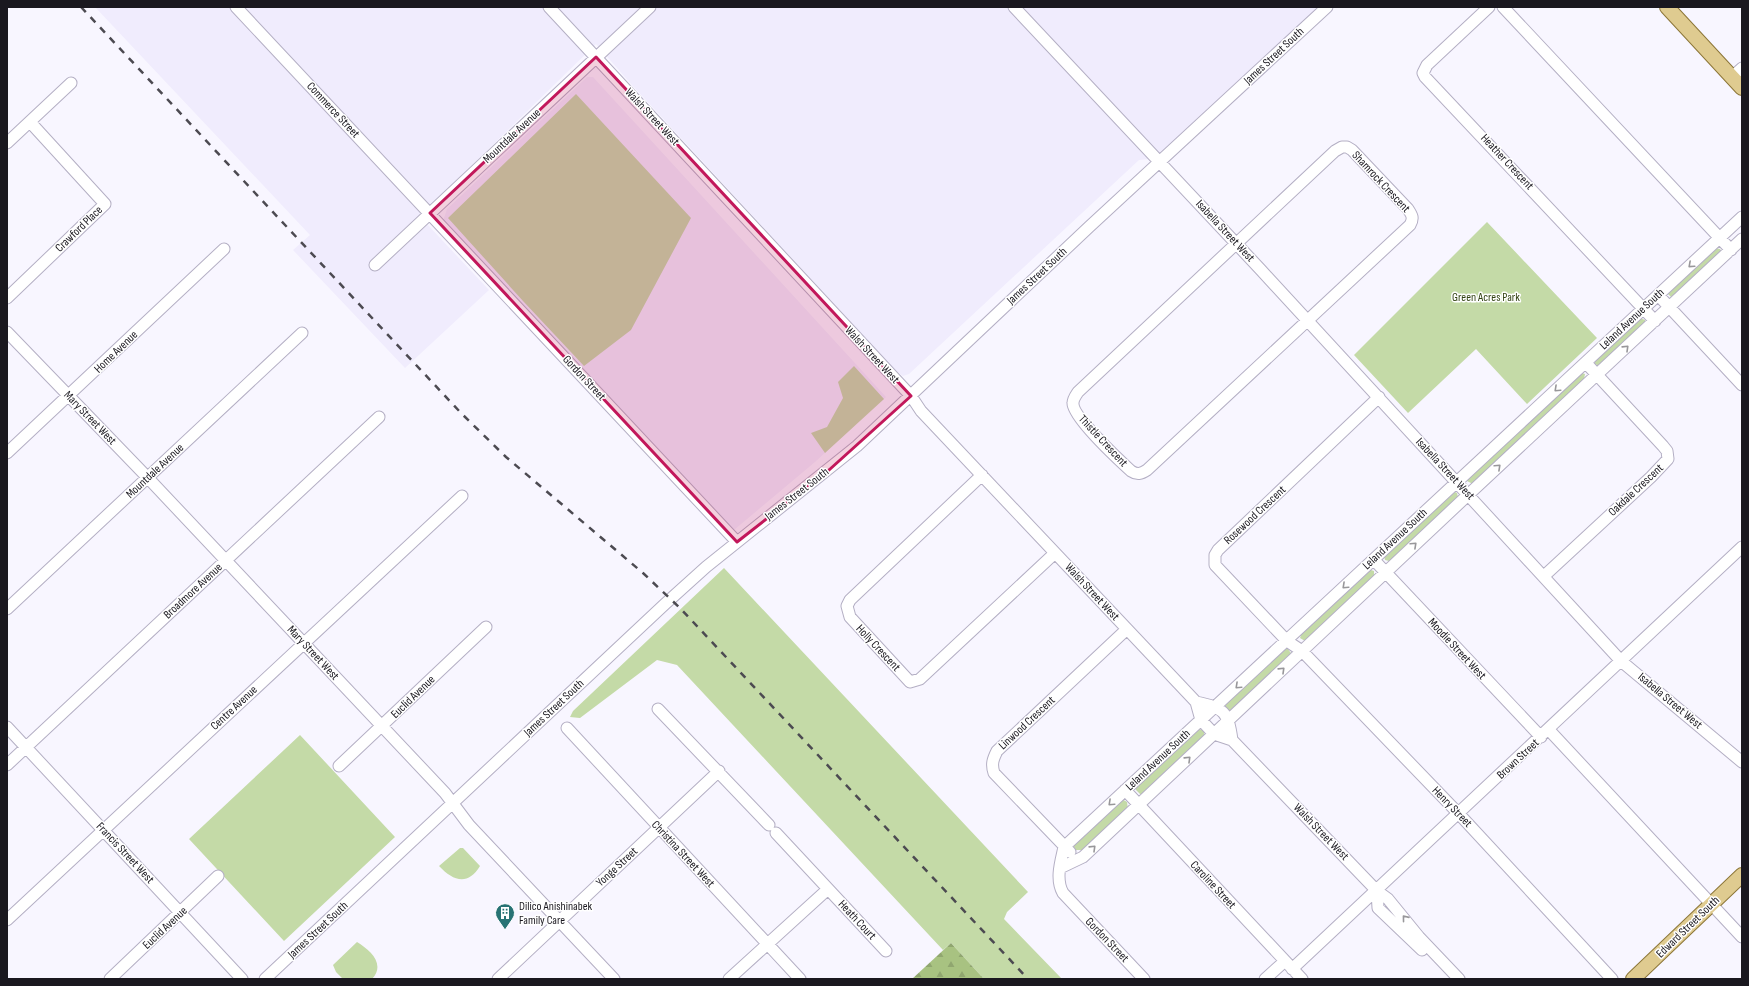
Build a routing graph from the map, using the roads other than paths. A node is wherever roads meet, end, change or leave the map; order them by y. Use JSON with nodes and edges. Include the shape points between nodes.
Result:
{"nodes":[{"id":1,"x":236,"y":7,"type":"edge"},
{"id":2,"x":549,"y":7,"type":"edge"},
{"id":3,"x":650,"y":7,"type":"edge"},
{"id":4,"x":1014,"y":7,"type":"edge"},
{"id":5,"x":1327,"y":7,"type":"edge"},
{"id":6,"x":1489,"y":7,"type":"edge"},
{"id":7,"x":1503,"y":7,"type":"edge"},
{"id":8,"x":1667,"y":7,"type":"edge"},
{"id":9,"x":596,"y":57,"type":"junction"},
{"id":10,"x":1737,"y":72,"type":"edge"},
{"id":11,"x":71,"y":83,"type":"dead end"},
{"id":12,"x":1742,"y":88,"type":"edge"},
{"id":13,"x":30,"y":122,"type":"junction"},
{"id":14,"x":7,"y":143,"type":"edge"},
{"id":15,"x":1161,"y":162,"type":"junction"},
{"id":16,"x":430,"y":213,"type":"junction"},
{"id":17,"x":1742,"y":217,"type":"edge"},
{"id":18,"x":1733,"y":225,"type":"junction"},
{"id":19,"x":1742,"y":235,"type":"edge"},
{"id":20,"x":1720,"y":238,"type":"junction"},
{"id":21,"x":1742,"y":239,"type":"edge"},
{"id":22,"x":1236,"y":243,"type":"junction"},
{"id":23,"x":224,"y":249,"type":"dead end"},
{"id":24,"x":1731,"y":250,"type":"junction"},
{"id":25,"x":375,"y":265,"type":"dead end"},
{"id":26,"x":1658,"y":295,"type":"junction"},
{"id":27,"x":7,"y":298,"type":"edge"},
{"id":28,"x":1669,"y":307,"type":"junction"},
{"id":29,"x":1644,"y":308,"type":"junction"},
{"id":30,"x":1308,"y":320,"type":"junction"},
{"id":31,"x":1655,"y":320,"type":"junction"},
{"id":32,"x":7,"y":332,"type":"edge"},
{"id":33,"x":302,"y":333,"type":"dead end"},
{"id":34,"x":1586,"y":363,"type":"junction"},
{"id":35,"x":1598,"y":375,"type":"junction"},
{"id":36,"x":1742,"y":385,"type":"edge"},
{"id":37,"x":910,"y":396,"type":"junction"},
{"id":38,"x":68,"y":397,"type":"junction"},
{"id":39,"x":1379,"y":397,"type":"junction"},
{"id":40,"x":379,"y":417,"type":"dead end"},
{"id":41,"x":7,"y":454,"type":"edge"},
{"id":42,"x":982,"y":475,"type":"junction"},
{"id":43,"x":148,"y":478,"type":"junction"},
{"id":44,"x":1457,"y":481,"type":"junction"},
{"id":45,"x":1469,"y":494,"type":"junction"},
{"id":46,"x":462,"y":496,"type":"dead end"},
{"id":47,"x":737,"y":542,"type":"junction"},
{"id":48,"x":1742,"y":547,"type":"edge"},
{"id":49,"x":1056,"y":553,"type":"junction"},
{"id":50,"x":1374,"y":560,"type":"junction"},
{"id":51,"x":226,"y":561,"type":"junction"},
{"id":52,"x":1385,"y":572,"type":"junction"},
{"id":53,"x":1544,"y":576,"type":"junction"},
{"id":54,"x":7,"y":609,"type":"edge"},
{"id":55,"x":486,"y":627,"type":"dead end"},
{"id":56,"x":1127,"y":629,"type":"junction"},
{"id":57,"x":1287,"y":641,"type":"junction"},
{"id":58,"x":303,"y":643,"type":"junction"},
{"id":59,"x":1302,"y":651,"type":"junction"},
{"id":60,"x":1622,"y":660,"type":"junction"},
{"id":61,"x":1196,"y":702,"type":"junction"},
{"id":62,"x":1216,"y":706,"type":"junction"},
{"id":63,"x":658,"y":708,"type":"dead end"},
{"id":64,"x":1201,"y":720,"type":"junction"},
{"id":65,"x":1229,"y":720,"type":"junction"},
{"id":66,"x":382,"y":726,"type":"junction"},
{"id":67,"x":7,"y":727,"type":"edge"},
{"id":68,"x":567,"y":728,"type":"dead end"},
{"id":69,"x":1214,"y":734,"type":"junction"},
{"id":70,"x":1545,"y":734,"type":"junction"},
{"id":71,"x":1232,"y":740,"type":"junction"},
{"id":72,"x":26,"y":747,"type":"junction"},
{"id":73,"x":1742,"y":762,"type":"edge"},
{"id":74,"x":7,"y":765,"type":"edge"},
{"id":75,"x":339,"y":766,"type":"dead end"},
{"id":76,"x":718,"y":771,"type":"junction"},
{"id":77,"x":1125,"y":790,"type":"junction"},
{"id":78,"x":453,"y":803,"type":"junction"},
{"id":79,"x":1138,"y":805,"type":"junction"},
{"id":80,"x":1459,"y":814,"type":"junction"},
{"id":81,"x":659,"y":827,"type":"junction"},
{"id":82,"x":103,"y":830,"type":"junction"},
{"id":83,"x":1064,"y":847,"type":"junction"},
{"id":84,"x":1077,"y":860,"type":"junction"},
{"id":85,"x":1060,"y":868,"type":"junction"},
{"id":86,"x":1742,"y":875,"type":"edge"},
{"id":87,"x":218,"y":876,"type":"dead end"},
{"id":88,"x":828,"y":889,"type":"junction"},
{"id":89,"x":1377,"y":891,"type":"junction"},
{"id":90,"x":1712,"y":904,"type":"junction"},
{"id":91,"x":181,"y":913,"type":"junction"},
{"id":92,"x":7,"y":920,"type":"edge"},
{"id":93,"x":559,"y":920,"type":"junction"},
{"id":94,"x":1742,"y":936,"type":"edge"},
{"id":95,"x":768,"y":944,"type":"junction"},
{"id":96,"x":886,"y":951,"type":"dead end"},
{"id":97,"x":1289,"y":965,"type":"junction"},
{"id":98,"x":110,"y":979,"type":"edge"},
{"id":99,"x":242,"y":979,"type":"edge"},
{"id":100,"x":265,"y":979,"type":"edge"},
{"id":101,"x":498,"y":979,"type":"edge"},
{"id":102,"x":614,"y":979,"type":"edge"},
{"id":103,"x":729,"y":979,"type":"edge"},
{"id":104,"x":800,"y":979,"type":"edge"},
{"id":105,"x":1144,"y":979,"type":"edge"},
{"id":106,"x":1265,"y":979,"type":"edge"},
{"id":107,"x":1302,"y":979,"type":"edge"},
{"id":108,"x":1449,"y":979,"type":"edge"},
{"id":109,"x":1459,"y":979,"type":"edge"},
{"id":110,"x":1612,"y":979,"type":"edge"},
{"id":111,"x":1633,"y":979,"type":"edge"}],
"edges":[{"from":1,"to":16,"type":"street","name":"Commerce Street"},
{"from":2,"to":9,"type":"street","name":"Walsh Street West"},
{"from":3,"to":9,"type":"street","name":"Mountdale Avenue"},
{"from":4,"to":15,"type":"street","name":"Isabella Street West"},
{"from":5,"to":15,"type":"street","name":"James Street South"},
{"from":6,"to":29,"type":"street","name":"Heather Crescent","via":[[1427,65],[1423,72],[1425,77]]},
{"from":7,"to":20,"type":"street"},
{"from":8,"to":10,"type":"main road"},
{"from":9,"to":16,"type":"street","name":"Mountdale Avenue"},
{"from":9,"to":37,"type":"street","name":"Walsh Street West"},
{"from":10,"to":12,"type":"main road"},
{"from":11,"to":13,"type":"street"},
{"from":13,"to":14,"type":"street"},
{"from":13,"to":27,"type":"street","name":"Crawford Place","via":[[105,204]]},
{"from":15,"to":22,"type":"street","name":"Isabella Street West"},
{"from":15,"to":37,"type":"street","name":"James Street South"},
{"from":16,"to":25,"type":"street","name":"Mountdale Avenue"},
{"from":16,"to":47,"type":"street","name":"Gordon Street"},
{"from":17,"to":18,"type":"street","name":"Leland Avenue South"},
{"from":18,"to":19,"type":"street"},
{"from":18,"to":20,"type":"street","name":"Leland Avenue South"},
{"from":20,"to":24,"type":"street"},
{"from":20,"to":26,"type":"street","name":"Leland Avenue South","one_way":true},
{"from":21,"to":24,"type":"street","name":"Leland Avenue South"},
{"from":22,"to":30,"type":"street","name":"Isabella Street West"},
{"from":22,"to":30,"type":"street","name":"Shamrock Crescent","via":[[1342,147],[1352,150],[1408,209],[1413,220],[1410,226]]},
{"from":22,"to":30,"type":"street","name":"Thistle Crescent","via":[[1078,392],[1073,404],[1079,418],[1130,471],[1141,474],[1153,466]]},
{"from":23,"to":38,"type":"street","name":"Home Avenue"},
{"from":24,"to":28,"type":"street","name":"Leland Avenue South"},
{"from":26,"to":28,"type":"street"},
{"from":26,"to":29,"type":"street","name":"Leland Avenue South"},
{"from":28,"to":31,"type":"street","name":"Leland Avenue South"},
{"from":28,"to":36,"type":"street"},
{"from":29,"to":31,"type":"street","name":"Heather Crescent"},
{"from":29,"to":34,"type":"street","name":"Leland Avenue South"},
{"from":30,"to":39,"type":"street","name":"Isabella Street West"},
{"from":35,"to":31,"type":"street","name":"Leland Avenue South","one_way":true},
{"from":32,"to":38,"type":"street","name":"Mary Street West"},
{"from":33,"to":43,"type":"street","name":"Mountdale Avenue"},
{"from":34,"to":35,"type":"street","name":"Oakdale Crescent"},
{"from":34,"to":44,"type":"street","name":"Leland Avenue South","one_way":true},
{"from":45,"to":35,"type":"street","name":"Leland Avenue South","one_way":true},
{"from":35,"to":53,"type":"street","name":"Oakdale Crescent","via":[[1663,446],[1668,458]]},
{"from":37,"to":42,"type":"street","name":"Walsh Street West"},
{"from":37,"to":47,"type":"street","name":"James Street South","via":[[834,465]]},
{"from":38,"to":41,"type":"street","name":"Home Avenue"},
{"from":38,"to":43,"type":"street","name":"Mary Street West"},
{"from":39,"to":44,"type":"street","name":"Isabella Street West"},
{"from":39,"to":57,"type":"street","name":"Rosewood Crescent","via":[[1214,555],[1215,565]]},
{"from":40,"to":51,"type":"street","name":"Broadmore Avenue"},
{"from":42,"to":49,"type":"street","name":"Walsh Street West"},
{"from":42,"to":49,"type":"street","name":"Holly Crescent","via":[[850,600],[847,606],[850,617],[910,682],[920,679]]},
{"from":43,"to":51,"type":"street","name":"Mary Street West"},
{"from":43,"to":54,"type":"street","name":"Mountdale Avenue"},
{"from":44,"to":45,"type":"street","name":"Isabella Street West"},
{"from":44,"to":50,"type":"street","name":"Leland Avenue South"},
{"from":52,"to":45,"type":"street","name":"Leland Avenue South","one_way":true},
{"from":45,"to":53,"type":"street","name":"Isabella Street West"},
{"from":46,"to":58,"type":"street","name":"Centre Avenue"},
{"from":47,"to":78,"type":"street","name":"James Street South","via":[[665,604]]},
{"from":48,"to":60,"type":"street","name":"Brown Street"},
{"from":49,"to":56,"type":"street","name":"Walsh Street West"},
{"from":50,"to":52,"type":"street","name":"Moodie Street West"},
{"from":50,"to":57,"type":"street","name":"Leland Avenue South","one_way":true},
{"from":51,"to":58,"type":"street","name":"Mary Street West"},
{"from":51,"to":72,"type":"street","name":"Broadmore Avenue"},
{"from":52,"to":59,"type":"street","name":"Leland Avenue South"},
{"from":52,"to":70,"type":"street","name":"Moodie Street West"},
{"from":53,"to":60,"type":"street","name":"Isabella Street West"},
{"from":55,"to":66,"type":"street","name":"Euclid Avenue"},
{"from":56,"to":61,"type":"street","name":"Walsh Street West"},
{"from":56,"to":83,"type":"street","name":"Linwood Crescent","via":[[997,751],[993,758],[991,766],[994,773]]},
{"from":57,"to":59,"type":"street","name":"Henry Street"},
{"from":57,"to":62,"type":"street","name":"Leland Avenue South","one_way":true},
{"from":58,"to":66,"type":"street","name":"Mary Street West"},
{"from":58,"to":82,"type":"street","name":"Centre Avenue"},
{"from":65,"to":59,"type":"street","name":"Leland Avenue South","one_way":true},
{"from":59,"to":80,"type":"street","name":"Henry Street"},
{"from":60,"to":70,"type":"street","name":"Brown Street"},
{"from":60,"to":73,"type":"street","name":"Isabella Street West"},
{"from":61,"to":62,"type":"street"},
{"from":61,"to":64,"type":"street","name":"Walsh Street West"},
{"from":62,"to":64,"type":"street","name":"Leland Avenue South"},
{"from":62,"to":65,"type":"street"},
{"from":63,"to":76,"type":"street"},
{"from":64,"to":69,"type":"street","name":"Walsh Street West"},
{"from":64,"to":77,"type":"street","name":"Leland Avenue South"},
{"from":65,"to":69,"type":"street","name":"Leland Avenue South"},
{"from":65,"to":71,"type":"street"},
{"from":66,"to":75,"type":"street","name":"Euclid Avenue"},
{"from":66,"to":78,"type":"street","name":"Mary Street West"},
{"from":67,"to":72,"type":"street","name":"Francis Street West"},
{"from":68,"to":81,"type":"street","name":"Christina Street West"},
{"from":69,"to":71,"type":"street","name":"Walsh Street West"},
{"from":79,"to":69,"type":"street","name":"Leland Avenue South","one_way":true},
{"from":70,"to":80,"type":"street","name":"Brown Street"},
{"from":70,"to":90,"type":"street","name":"Moodie Street West"},
{"from":71,"to":89,"type":"street","name":"Walsh Street West"},
{"from":72,"to":74,"type":"street","name":"Broadmore Avenue"},
{"from":72,"to":82,"type":"street","name":"Francis Street West"},
{"from":76,"to":81,"type":"street","name":"Yonge Street"},
{"from":76,"to":88,"type":"street","name":"Heath Court"},
{"from":77,"to":79,"type":"street","name":"Caroline Street"},
{"from":77,"to":83,"type":"street","name":"Leland Avenue South","one_way":true},
{"from":78,"to":93,"type":"street","name":"Mary Street West","via":[[469,824]]},
{"from":78,"to":100,"type":"street","name":"James Street South"},
{"from":84,"to":79,"type":"street","name":"Leland Avenue South","one_way":true},
{"from":79,"to":97,"type":"street","name":"Caroline Street"},
{"from":80,"to":89,"type":"street","name":"Brown Street"},
{"from":80,"to":110,"type":"street","name":"Henry Street"},
{"from":81,"to":93,"type":"street","name":"Yonge Street"},
{"from":81,"to":95,"type":"street","name":"Christina Street West"},
{"from":82,"to":91,"type":"street","name":"Francis Street West"},
{"from":82,"to":92,"type":"street","name":"Centre Avenue"},
{"from":83,"to":84,"type":"street","name":"Linwood Crescent"},
{"from":83,"to":85,"type":"street"},
{"from":84,"to":85,"type":"street","name":"Leland Avenue South"},
{"from":85,"to":105,"type":"street","name":"Gordon Street","via":[[1060,888]]},
{"from":86,"to":90,"type":"main road","name":"Edward Street South"},
{"from":87,"to":91,"type":"street","name":"Euclid Avenue"},
{"from":88,"to":95,"type":"street"},
{"from":88,"to":96,"type":"street","name":"Heath Court"},
{"from":89,"to":97,"type":"street","name":"Brown Street"},
{"from":89,"to":108,"type":"street","via":[[1378,908],[1414,941]]},
{"from":109,"to":89,"type":"street","name":"Walsh Street West","one_way":true,"via":[[1388,899]]},
{"from":90,"to":94,"type":"street","name":"Moodie Street West"},
{"from":90,"to":111,"type":"main road","name":"Edward Street South"},
{"from":91,"to":98,"type":"street","name":"Euclid Avenue"},
{"from":91,"to":99,"type":"street","name":"Francis Street West"},
{"from":93,"to":101,"type":"street","name":"Yonge Street"},
{"from":93,"to":102,"type":"street","name":"Mary Street West"},
{"from":95,"to":103,"type":"street"},
{"from":95,"to":104,"type":"street","name":"Christina Street West"},
{"from":97,"to":106,"type":"street","name":"Brown Street"},
{"from":97,"to":107,"type":"street","name":"Caroline Street"}]}
